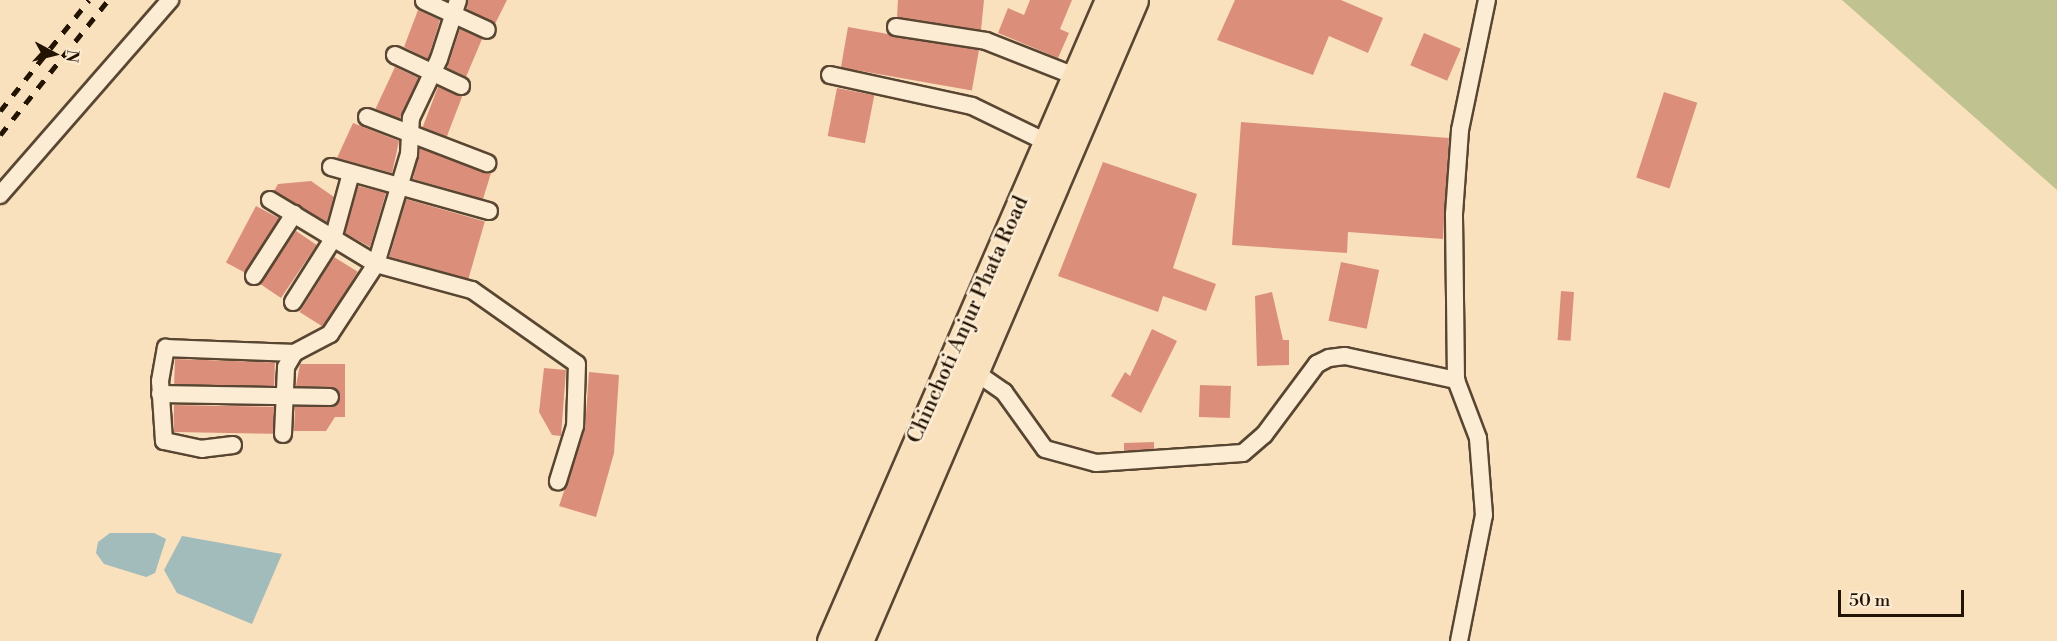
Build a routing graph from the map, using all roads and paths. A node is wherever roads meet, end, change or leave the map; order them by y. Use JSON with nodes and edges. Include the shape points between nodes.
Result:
{"nodes":[{"id":1,"x":170,"y":0,"type":"edge"},
{"id":2,"x":1109,"y":0,"type":"edge"},
{"id":3,"x":1134,"y":0,"type":"edge"},
{"id":4,"x":1487,"y":0,"type":"edge"},
{"id":5,"x":424,"y":1,"type":"edge"},
{"id":6,"x":457,"y":6,"type":"edge"},
{"id":7,"x":896,"y":27,"type":"dead end"},
{"id":8,"x":487,"y":30,"type":"dead end"},
{"id":9,"x":394,"y":55,"type":"dead end"},
{"id":10,"x":433,"y":72,"type":"junction"},
{"id":11,"x":830,"y":75,"type":"dead end"},
{"id":12,"x":1075,"y":76,"type":"junction"},
{"id":13,"x":461,"y":86,"type":"dead end"},
{"id":14,"x":367,"y":117,"type":"dead end"},
{"id":15,"x":409,"y":132,"type":"junction"},
{"id":16,"x":1046,"y":142,"type":"junction"},
{"id":17,"x":486,"y":163,"type":"dead end"},
{"id":18,"x":331,"y":167,"type":"dead end"},
{"id":19,"x":351,"y":173,"type":"junction"},
{"id":20,"x":400,"y":186,"type":"junction"},
{"id":21,"x":0,"y":195,"type":"edge"},
{"id":22,"x":270,"y":200,"type":"dead end"},
{"id":23,"x":489,"y":211,"type":"dead end"},
{"id":24,"x":294,"y":214,"type":"junction"},
{"id":25,"x":333,"y":238,"type":"junction"},
{"id":26,"x":376,"y":264,"type":"junction"},
{"id":27,"x":254,"y":276,"type":"dead end"},
{"id":28,"x":293,"y":302,"type":"dead end"},
{"id":29,"x":294,"y":353,"type":"junction"},
{"id":30,"x":951,"y":356,"type":"junction"},
{"id":31,"x":974,"y":371,"type":"junction"},
{"id":32,"x":1456,"y":380,"type":"junction"},
{"id":33,"x":283,"y":393,"type":"junction"},
{"id":34,"x":160,"y":394,"type":"junction"},
{"id":35,"x":330,"y":397,"type":"dead end"},
{"id":36,"x":283,"y":434,"type":"dead end"},
{"id":37,"x":233,"y":445,"type":"dead end"},
{"id":38,"x":558,"y":481,"type":"dead end"},
{"id":39,"x":831,"y":641,"type":"edge"},
{"id":40,"x":859,"y":641,"type":"edge"},
{"id":41,"x":1459,"y":641,"type":"edge"}],
"edges":[{"from":1,"to":21,"type":"street"},
{"from":2,"to":12,"type":"main road","name":"Chinchoti Anjur Phata Road"},
{"from":3,"to":31,"type":"main road","name":"Chinchoti Anjur Phata Road"},
{"from":4,"to":32,"type":"street","via":[[1460,130],[1451,277]]},
{"from":5,"to":6,"type":"street"},
{"from":6,"to":8,"type":"street"},
{"from":6,"to":10,"type":"street"},
{"from":7,"to":12,"type":"street","via":[[986,41]]},
{"from":9,"to":10,"type":"street"},
{"from":10,"to":13,"type":"street"},
{"from":10,"to":15,"type":"street"},
{"from":11,"to":16,"type":"street","via":[[972,106]]},
{"from":12,"to":16,"type":"main road","name":"Chinchoti Anjur Phata Road"},
{"from":14,"to":15,"type":"street"},
{"from":15,"to":17,"type":"street"},
{"from":15,"to":20,"type":"street"},
{"from":16,"to":30,"type":"main road","name":"Chinchoti Anjur Phata Road"},
{"from":18,"to":19,"type":"street"},
{"from":19,"to":20,"type":"street"},
{"from":19,"to":25,"type":"street"},
{"from":20,"to":23,"type":"street"},
{"from":20,"to":26,"type":"street"},
{"from":22,"to":24,"type":"street"},
{"from":24,"to":25,"type":"street"},
{"from":24,"to":27,"type":"street"},
{"from":25,"to":26,"type":"street"},
{"from":25,"to":28,"type":"street"},
{"from":26,"to":29,"type":"street","via":[[330,334]]},
{"from":26,"to":38,"type":"street","via":[[472,290],[577,364],[575,426]]},
{"from":29,"to":33,"type":"street"},
{"from":29,"to":34,"type":"street","via":[[166,348]]},
{"from":30,"to":31,"type":"street"},
{"from":30,"to":39,"type":"main road","name":"Chinchoti Anjur Phata Road"},
{"from":31,"to":32,"type":"street","via":[[1004,392],[1045,450],[1096,463],[1243,453],[1264,435],[1317,364],[1329,358],[1345,356]]},
{"from":31,"to":40,"type":"main road","name":"Chinchoti Anjur Phata Road"},
{"from":32,"to":41,"type":"street","via":[[1478,438],[1484,515]]},
{"from":33,"to":34,"type":"street"},
{"from":33,"to":35,"type":"street"},
{"from":33,"to":36,"type":"street"},
{"from":34,"to":37,"type":"street","via":[[164,441],[202,449]]}]}
